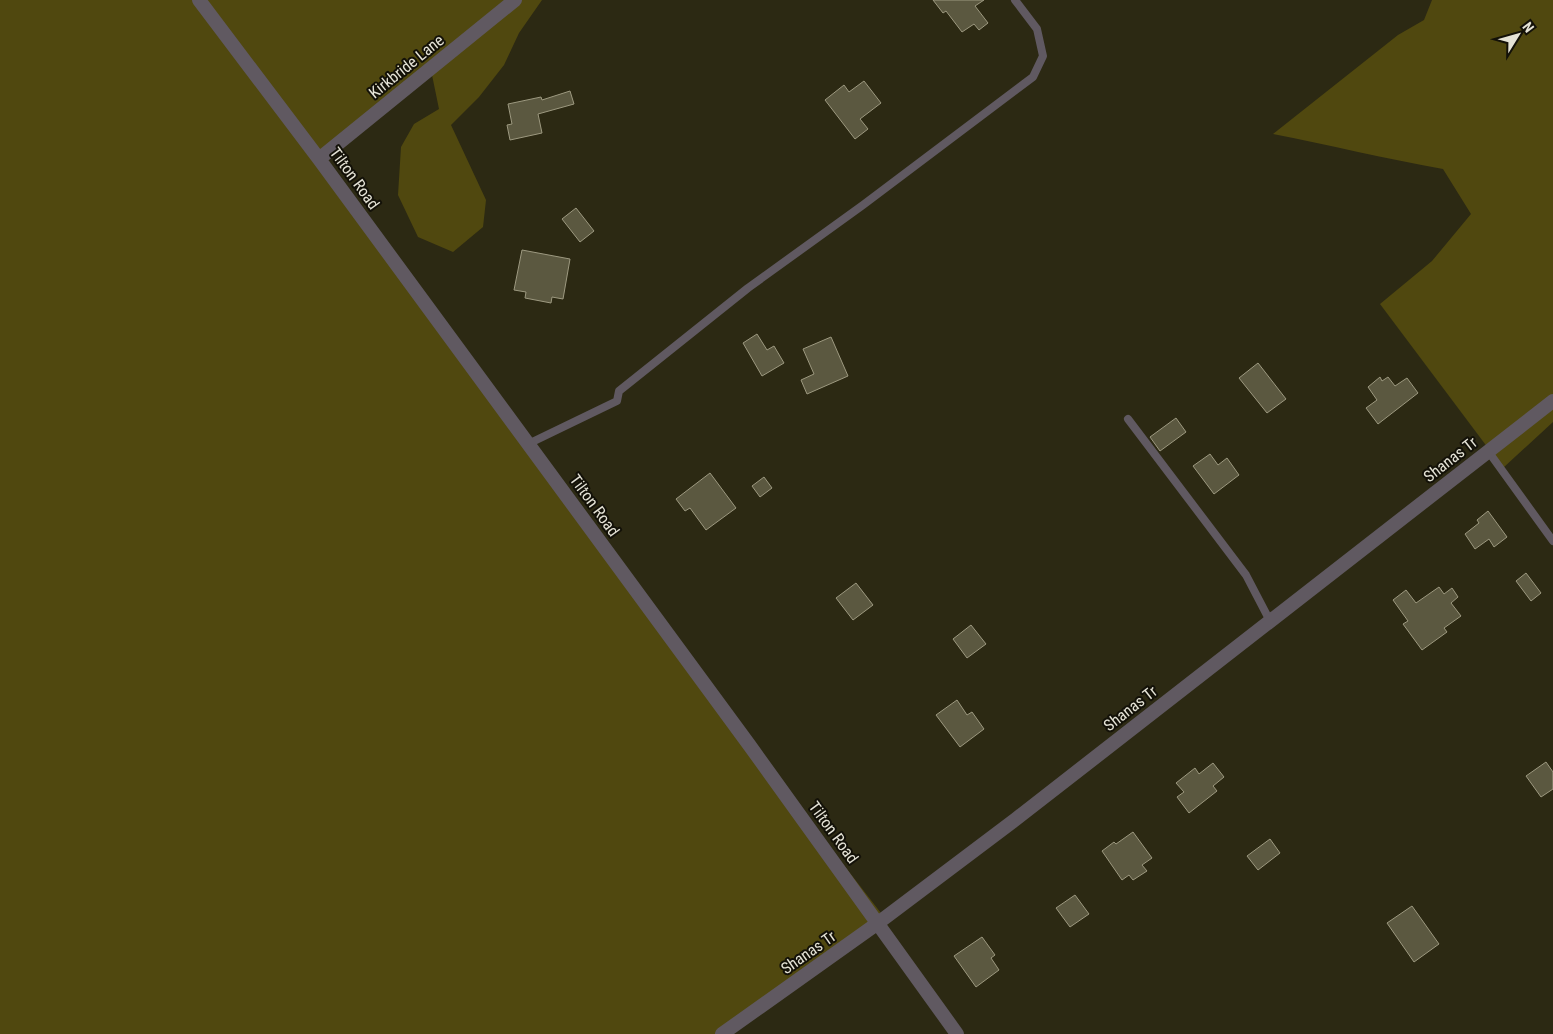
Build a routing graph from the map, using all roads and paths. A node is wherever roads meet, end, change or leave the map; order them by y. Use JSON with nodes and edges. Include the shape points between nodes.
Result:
{"nodes":[{"id":1,"x":199,"y":0,"type":"edge"},
{"id":2,"x":515,"y":0,"type":"edge"},
{"id":3,"x":1015,"y":0,"type":"edge"},
{"id":4,"x":319,"y":159,"type":"junction"},
{"id":5,"x":1553,"y":401,"type":"edge"},
{"id":6,"x":1128,"y":419,"type":"dead end"},
{"id":7,"x":528,"y":444,"type":"junction"},
{"id":8,"x":1488,"y":451,"type":"junction"},
{"id":9,"x":1553,"y":541,"type":"edge"},
{"id":10,"x":1270,"y":621,"type":"junction"},
{"id":11,"x":878,"y":923,"type":"junction"},
{"id":12,"x":722,"y":1034,"type":"edge"},
{"id":13,"x":957,"y":1034,"type":"edge"}],
"edges":[{"from":1,"to":4,"type":"street","name":"Tilton Road"},
{"from":2,"to":4,"type":"street","name":"Kirkbride Lane"},
{"from":3,"to":7,"type":"lane","via":[[1037,29],[1043,56],[1033,77],[748,288],[618,391],[617,401]]},
{"from":4,"to":7,"type":"street","name":"Tilton Road"},
{"from":5,"to":8,"type":"street","name":"Shanas Tr"},
{"from":6,"to":10,"type":"lane","via":[[1246,575]]},
{"from":7,"to":11,"type":"street","name":"Tilton Road"},
{"from":8,"to":9,"type":"lane"},
{"from":8,"to":10,"type":"street","name":"Shanas Tr"},
{"from":10,"to":11,"type":"street","name":"Shanas Tr"},
{"from":11,"to":12,"type":"street","name":"Shanas Tr"},
{"from":11,"to":13,"type":"street","name":"Tilton Road"}]}
